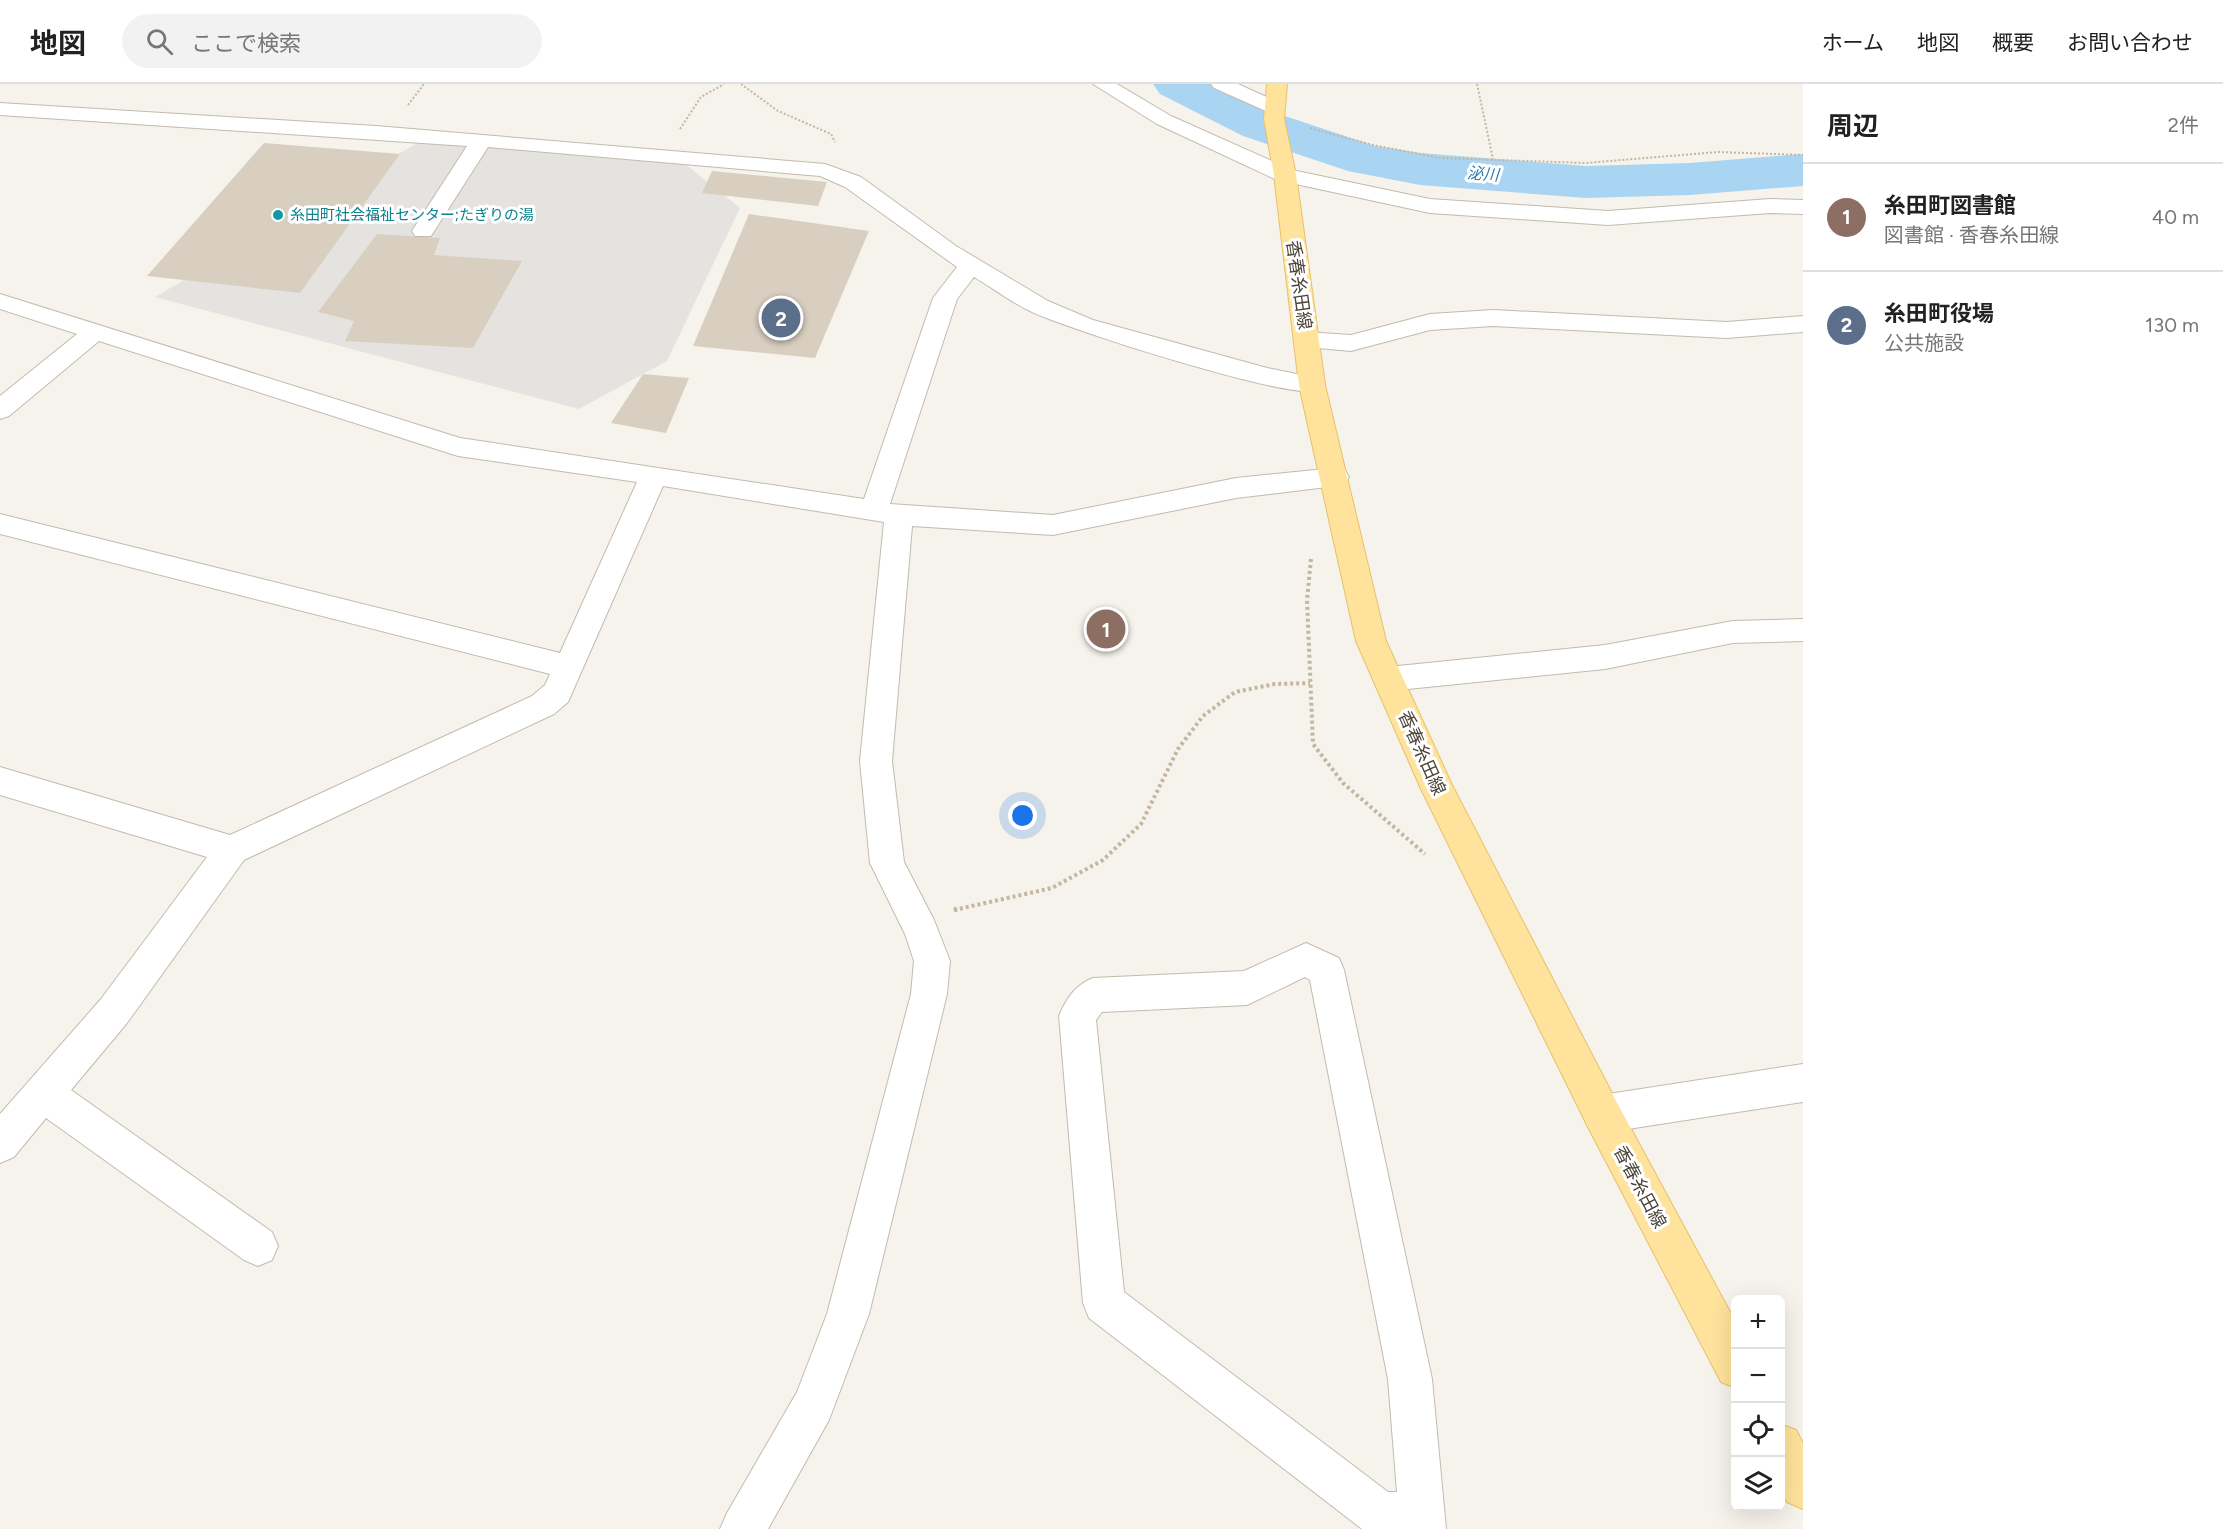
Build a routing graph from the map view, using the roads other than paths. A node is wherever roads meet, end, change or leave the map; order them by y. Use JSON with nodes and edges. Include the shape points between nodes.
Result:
{"nodes":[{"id":1,"x":1103,"y":84,"type":"edge"},
{"id":2,"x":1221,"y":84,"type":"edge"},
{"id":3,"x":1277,"y":84,"type":"edge"},
{"id":4,"x":0,"y":110,"type":"edge"},
{"id":5,"x":1275,"y":114,"type":"junction"},
{"id":6,"x":481,"y":141,"type":"junction"},
{"id":7,"x":1285,"y":175,"type":"junction"},
{"id":8,"x":1803,"y":207,"type":"edge"},
{"id":9,"x":423,"y":231,"type":"dead end"},
{"id":10,"x":971,"y":265,"type":"junction"},
{"id":11,"x":0,"y":301,"type":"edge"},
{"id":12,"x":1803,"y":324,"type":"edge"},
{"id":13,"x":96,"y":331,"type":"junction"},
{"id":14,"x":1306,"y":340,"type":"junction"},
{"id":15,"x":1312,"y":385,"type":"junction"},
{"id":16,"x":0,"y":410,"type":"edge"},
{"id":17,"x":654,"y":475,"type":"junction"},
{"id":18,"x":1335,"y":477,"type":"junction"},
{"id":19,"x":887,"y":512,"type":"junction"},
{"id":20,"x":0,"y":524,"type":"edge"},
{"id":21,"x":1803,"y":630,"type":"edge"},
{"id":22,"x":568,"y":667,"type":"junction"},
{"id":23,"x":1388,"y":679,"type":"junction"},
{"id":24,"x":0,"y":782,"type":"edge"},
{"id":25,"x":232,"y":850,"type":"junction"},
{"id":26,"x":1803,"y":1083,"type":"edge"},
{"id":27,"x":44,"y":1092,"type":"junction"},
{"id":28,"x":1602,"y":1114,"type":"junction"},
{"id":29,"x":0,"y":1143,"type":"edge"},
{"id":30,"x":258,"y":1246,"type":"dead end"},
{"id":31,"x":1731,"y":1358,"type":"edge"},
{"id":32,"x":1785,"y":1455,"type":"edge"},
{"id":33,"x":1803,"y":1486,"type":"edge"},
{"id":34,"x":1423,"y":1523,"type":"edge"},
{"id":35,"x":742,"y":1529,"type":"edge"}],
"edges":[{"from":1,"to":7,"type":"street","via":[[1164,120]]},
{"from":2,"to":5,"type":"street"},
{"from":3,"to":5,"type":"main road","name":"香春糸田線"},
{"from":4,"to":6,"type":"street"},
{"from":5,"to":7,"type":"main road","name":"香春糸田線"},
{"from":6,"to":9,"type":"street"},
{"from":6,"to":10,"type":"street","via":[[817,169],[853,182]]},
{"from":7,"to":8,"type":"street","via":[[1430,206],[1608,218]]},
{"from":7,"to":14,"type":"main road","name":"香春糸田線"},
{"from":10,"to":15,"type":"street","via":[[1039,306],[1084,325],[1266,376]]},
{"from":10,"to":19,"type":"street","via":[[945,298]]},
{"from":11,"to":13,"type":"street"},
{"from":12,"to":14,"type":"street","via":[[1727,330],[1493,318],[1430,322],[1351,343]]},
{"from":13,"to":16,"type":"street"},
{"from":13,"to":17,"type":"street","via":[[458,447]]},
{"from":14,"to":15,"type":"main road","name":"香春糸田線"},
{"from":15,"to":18,"type":"main road","name":"香春糸田線"},
{"from":17,"to":19,"type":"street"},
{"from":17,"to":22,"type":"street"},
{"from":18,"to":19,"type":"street","via":[[1236,488],[1053,525]]},
{"from":18,"to":23,"type":"main road","name":"香春糸田線","via":[[1371,641]]},
{"from":19,"to":35,"type":"street","via":[[876,761],[887,863],[916,918],[932,962],[929,994],[848,1314],[814,1405]]},
{"from":20,"to":22,"type":"street"},
{"from":21,"to":23,"type":"street","via":[[1733,632],[1605,657]]},
{"from":22,"to":25,"type":"street","via":[[557,693],[543,705]]},
{"from":23,"to":28,"type":"main road","name":"香春糸田線","via":[[1437,789]]},
{"from":24,"to":25,"type":"street"},
{"from":25,"to":27,"type":"street","via":[[114,1011]]},
{"from":26,"to":28,"type":"street"},
{"from":27,"to":29,"type":"street"},
{"from":27,"to":30,"type":"street"},
{"from":28,"to":31,"type":"main road","name":"香春糸田線"},
{"from":32,"to":33,"type":"main road"},
{"from":34,"to":34,"type":"street","via":[[1410,1378],[1326,970],[1306,959],[1247,988],[1093,995],[1077,1016],[1104,1303],[1380,1514]]}]}
